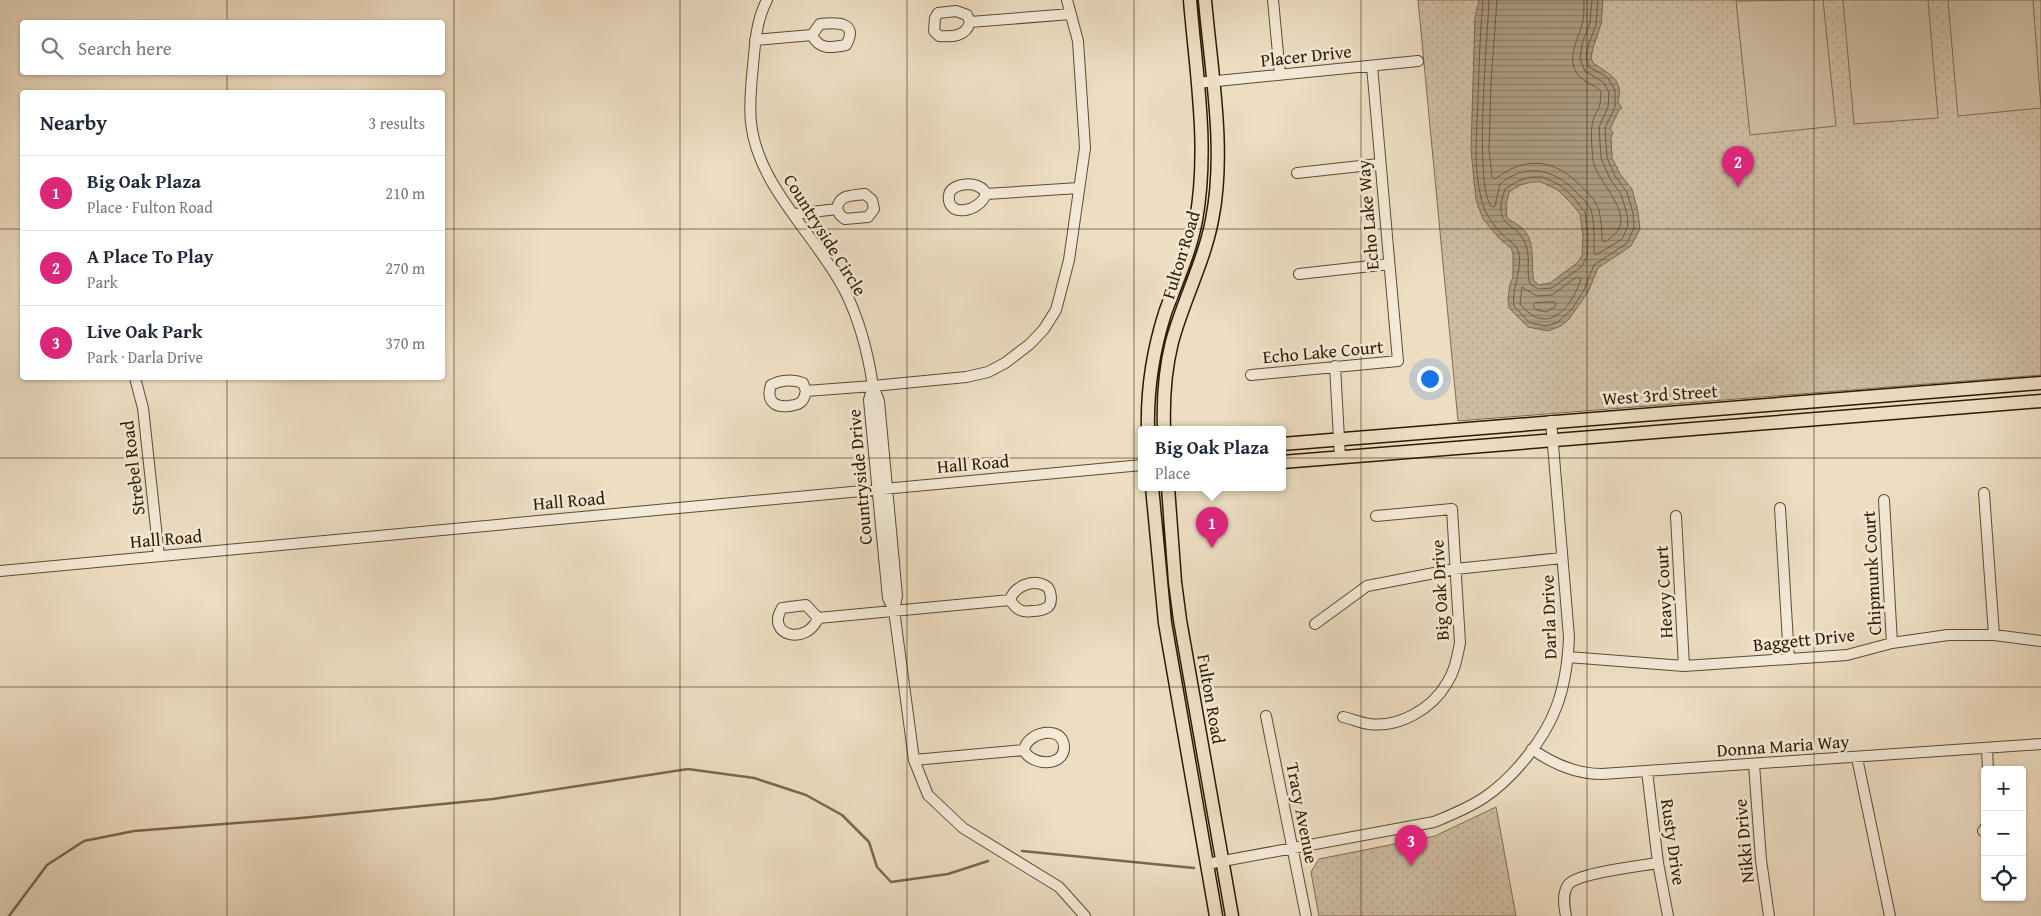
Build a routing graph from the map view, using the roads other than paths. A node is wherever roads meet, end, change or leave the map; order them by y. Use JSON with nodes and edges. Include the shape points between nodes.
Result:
{"nodes":[{"id":1,"x":767,"y":0,"type":"edge"},
{"id":2,"x":1067,"y":0,"type":"edge"},
{"id":3,"x":1190,"y":0,"type":"edge"},
{"id":4,"x":1205,"y":0,"type":"edge"},
{"id":5,"x":1273,"y":0,"type":"edge"},
{"id":6,"x":1071,"y":14,"type":"junction"},
{"id":7,"x":970,"y":22,"type":"dead end"},
{"id":8,"x":812,"y":35,"type":"dead end"},
{"id":9,"x":755,"y":40,"type":"junction"},
{"id":10,"x":1418,"y":62,"type":"dead end"},
{"id":11,"x":1372,"y":66,"type":"junction"},
{"id":12,"x":1280,"y":75,"type":"junction"},
{"id":13,"x":1212,"y":81,"type":"junction"},
{"id":14,"x":1197,"y":83,"type":"junction"},
{"id":15,"x":1379,"y":164,"type":"junction"},
{"id":16,"x":1297,"y":173,"type":"dead end"},
{"id":17,"x":1079,"y":188,"type":"junction"},
{"id":18,"x":986,"y":194,"type":"dead end"},
{"id":19,"x":837,"y":209,"type":"dead end"},
{"id":20,"x":795,"y":214,"type":"junction"},
{"id":21,"x":1389,"y":264,"type":"junction"},
{"id":22,"x":1299,"y":274,"type":"dead end"},
{"id":23,"x":1398,"y":361,"type":"joint"},
{"id":24,"x":1335,"y":366,"type":"junction"},
{"id":25,"x":1251,"y":375,"type":"dead end"},
{"id":26,"x":135,"y":380,"type":"edge"},
{"id":27,"x":2041,"y":383,"type":"edge"},
{"id":28,"x":873,"y":386,"type":"junction"},
{"id":29,"x":806,"y":391,"type":"dead end"},
{"id":30,"x":2041,"y":401,"type":"edge"},
{"id":31,"x":1552,"y":422,"type":"junction"},
{"id":32,"x":1148,"y":426,"type":"edge"},
{"id":33,"x":1164,"y":426,"type":"edge"},
{"id":34,"x":1339,"y":439,"type":"junction"},
{"id":35,"x":1553,"y":440,"type":"junction"},
{"id":36,"x":1286,"y":444,"type":"edge"},
{"id":37,"x":1340,"y":457,"type":"junction"},
{"id":38,"x":1286,"y":462,"type":"edge"},
{"id":39,"x":1138,"y":465,"type":"edge"},
{"id":40,"x":888,"y":488,"type":"junction"},
{"id":41,"x":877,"y":489,"type":"junction"},
{"id":42,"x":1152,"y":491,"type":"edge"},
{"id":43,"x":1168,"y":491,"type":"edge"},
{"id":44,"x":1984,"y":493,"type":"dead end"},
{"id":45,"x":1884,"y":500,"type":"dead end"},
{"id":46,"x":1780,"y":508,"type":"dead end"},
{"id":47,"x":1376,"y":516,"type":"dead end"},
{"id":48,"x":1676,"y":516,"type":"dead end"},
{"id":49,"x":160,"y":556,"type":"junction"},
{"id":50,"x":1562,"y":558,"type":"junction"},
{"id":51,"x":1454,"y":569,"type":"junction"},
{"id":52,"x":0,"y":571,"type":"edge"},
{"id":53,"x":1010,"y":600,"type":"dead end"},
{"id":54,"x":894,"y":610,"type":"junction"},
{"id":55,"x":818,"y":618,"type":"dead end"},
{"id":56,"x":1315,"y":624,"type":"dead end"},
{"id":57,"x":1994,"y":635,"type":"junction"},
{"id":58,"x":2041,"y":641,"type":"edge"},
{"id":59,"x":1892,"y":643,"type":"junction"},
{"id":60,"x":1568,"y":657,"type":"junction"},
{"id":61,"x":1789,"y":659,"type":"junction"},
{"id":62,"x":1684,"y":666,"type":"junction"},
{"id":63,"x":1266,"y":716,"type":"dead end"},
{"id":64,"x":1343,"y":717,"type":"dead end"},
{"id":65,"x":2041,"y":744,"type":"edge"},
{"id":66,"x":1987,"y":748,"type":"junction"},
{"id":67,"x":1532,"y":749,"type":"junction"},
{"id":68,"x":1024,"y":750,"type":"dead end"},
{"id":69,"x":1857,"y":758,"type":"junction"},
{"id":70,"x":914,"y":760,"type":"junction"},
{"id":71,"x":1754,"y":764,"type":"junction"},
{"id":72,"x":1988,"y":766,"type":"edge"},
{"id":73,"x":1647,"y":772,"type":"junction"},
{"id":74,"x":1294,"y":848,"type":"junction"},
{"id":75,"x":1223,"y":862,"type":"junction"},
{"id":76,"x":1658,"y":863,"type":"junction"},
{"id":77,"x":1207,"y":864,"type":"junction"},
{"id":78,"x":1085,"y":916,"type":"edge"},
{"id":79,"x":1216,"y":916,"type":"edge"},
{"id":80,"x":1232,"y":916,"type":"edge"},
{"id":81,"x":1306,"y":916,"type":"edge"},
{"id":82,"x":1566,"y":916,"type":"edge"},
{"id":83,"x":1668,"y":916,"type":"edge"},
{"id":84,"x":1769,"y":916,"type":"edge"},
{"id":85,"x":1890,"y":916,"type":"edge"}],
"edges":[{"from":1,"to":9,"type":"street","name":"Countryside Circle"},
{"from":2,"to":6,"type":"street"},
{"from":3,"to":14,"type":"main road","name":"Fulton Road"},
{"from":4,"to":13,"type":"main road","name":"Fulton Road"},
{"from":5,"to":12,"type":"street"},
{"from":6,"to":7,"type":"street"},
{"from":6,"to":17,"type":"street","via":[[1078,41],[1084,109],[1085,148]]},
{"from":8,"to":9,"type":"street"},
{"from":9,"to":20,"type":"street","name":"Countryside Circle","via":[[751,90],[751,124],[755,142],[763,166]]},
{"from":10,"to":11,"type":"street","name":"Placer Drive"},
{"from":11,"to":12,"type":"street","name":"Placer Drive"},
{"from":11,"to":15,"type":"street","name":"Echo Lake Way"},
{"from":12,"to":13,"type":"street","name":"Placer Drive"},
{"from":13,"to":14,"type":"street","name":"Placer Drive"},
{"from":13,"to":33,"type":"main road","name":"Fulton Road","via":[[1218,152],[1215,201],[1203,255],[1172,344],[1165,384]]},
{"from":14,"to":32,"type":"main road","name":"Fulton Road","via":[[1202,158],[1197,213],[1191,245],[1156,346],[1150,378]]},
{"from":15,"to":16,"type":"street"},
{"from":15,"to":21,"type":"street","name":"Echo Lake Way"},
{"from":17,"to":18,"type":"street"},
{"from":17,"to":28,"type":"street","via":[[1061,296],[1044,329],[1030,344],[988,372]]},
{"from":19,"to":20,"type":"street"},
{"from":20,"to":28,"type":"street","name":"Countryside Circle","via":[[845,290],[859,321]]},
{"from":21,"to":22,"type":"street"},
{"from":21,"to":23,"type":"street","name":"Echo Lake Way"},
{"from":23,"to":24,"type":"street","name":"Echo Lake Court"},
{"from":24,"to":25,"type":"street","name":"Echo Lake Court"},
{"from":24,"to":34,"type":"street"},
{"from":26,"to":49,"type":"street","name":"Strebel Road","via":[[142,408]]},
{"from":27,"to":31,"type":"main road","name":"West 3rd Street"},
{"from":28,"to":29,"type":"street"},
{"from":28,"to":40,"type":"street","name":"Countryside Drive","via":[[879,401]]},
{"from":28,"to":41,"type":"street","name":"Countryside Drive","via":[[869,400]]},
{"from":30,"to":35,"type":"main road","name":"West 3rd Street"},
{"from":31,"to":34,"type":"main road","name":"West 3rd Street"},
{"from":31,"to":35,"type":"street","name":"Darla Drive"},
{"from":34,"to":36,"type":"main road","name":"West 3rd Street"},
{"from":34,"to":37,"type":"street"},
{"from":35,"to":37,"type":"main road","name":"West 3rd Street"},
{"from":35,"to":50,"type":"street","name":"Darla Drive"},
{"from":37,"to":38,"type":"main road","name":"West 3rd Street"},
{"from":39,"to":40,"type":"street","name":"Hall Road"},
{"from":40,"to":41,"type":"street","name":"Hall Road"},
{"from":40,"to":54,"type":"street","name":"Countryside Drive","via":[[897,596]]},
{"from":41,"to":49,"type":"street","name":"Hall Road"},
{"from":41,"to":54,"type":"street","name":"Countryside Drive","via":[[888,598]]},
{"from":42,"to":77,"type":"main road","name":"Fulton Road","via":[[1165,623]]},
{"from":43,"to":75,"type":"main road","name":"Fulton Road","via":[[1178,611]]},
{"from":44,"to":57,"type":"street"},
{"from":45,"to":59,"type":"street","name":"Chipmunk Court"},
{"from":46,"to":61,"type":"street"},
{"from":47,"to":51,"type":"street","name":"Big Oak Drive","via":[[1452,509]]},
{"from":48,"to":62,"type":"street","name":"Heavy Court"},
{"from":49,"to":52,"type":"street","name":"Hall Road"},
{"from":50,"to":51,"type":"street"},
{"from":50,"to":60,"type":"street","name":"Darla Drive"},
{"from":51,"to":56,"type":"street","via":[[1367,586]]},
{"from":51,"to":64,"type":"street","name":"Big Oak Drive","via":[[1460,643],[1456,665],[1447,684],[1418,713],[1398,722],[1370,724]]},
{"from":53,"to":54,"type":"street"},
{"from":54,"to":55,"type":"street"},
{"from":54,"to":70,"type":"street","name":"Countryside Drive"},
{"from":57,"to":58,"type":"street","name":"Baggett Drive"},
{"from":57,"to":59,"type":"street","name":"Baggett Drive","via":[[1948,635]]},
{"from":59,"to":61,"type":"street","name":"Baggett Drive","via":[[1847,655]]},
{"from":60,"to":62,"type":"street","name":"Baggett Drive"},
{"from":60,"to":67,"type":"street","name":"Darla Drive","via":[[1556,710]]},
{"from":61,"to":62,"type":"street","name":"Baggett Drive"},
{"from":63,"to":74,"type":"street","name":"Tracy Avenue"},
{"from":65,"to":66,"type":"street","name":"Donna Maria Way"},
{"from":66,"to":69,"type":"street","name":"Donna Maria Way"},
{"from":66,"to":72,"type":"street"},
{"from":67,"to":73,"type":"street","name":"Donna Maria Way","via":[[1555,763],[1581,772]]},
{"from":67,"to":74,"type":"street","name":"Darla Drive","via":[[1501,785],[1451,815],[1418,826]]},
{"from":68,"to":70,"type":"street"},
{"from":69,"to":71,"type":"street","name":"Donna Maria Way"},
{"from":69,"to":85,"type":"street"},
{"from":70,"to":78,"type":"street","name":"Countryside Drive","via":[[928,794],[963,828],[1059,887]]},
{"from":71,"to":73,"type":"street","name":"Donna Maria Way"},
{"from":71,"to":84,"type":"street","name":"Nikki Drive"},
{"from":73,"to":76,"type":"street","name":"Rusty Drive"},
{"from":74,"to":75,"type":"street","name":"Darla Drive"},
{"from":74,"to":81,"type":"street","name":"Tracy Avenue"},
{"from":75,"to":77,"type":"street","name":"Darla Drive"},
{"from":75,"to":80,"type":"main road","name":"Fulton Road"},
{"from":76,"to":82,"type":"street","via":[[1583,876],[1571,882],[1565,891]]},
{"from":76,"to":83,"type":"street","name":"Rusty Drive"},
{"from":77,"to":79,"type":"main road","name":"Fulton Road"}]}
